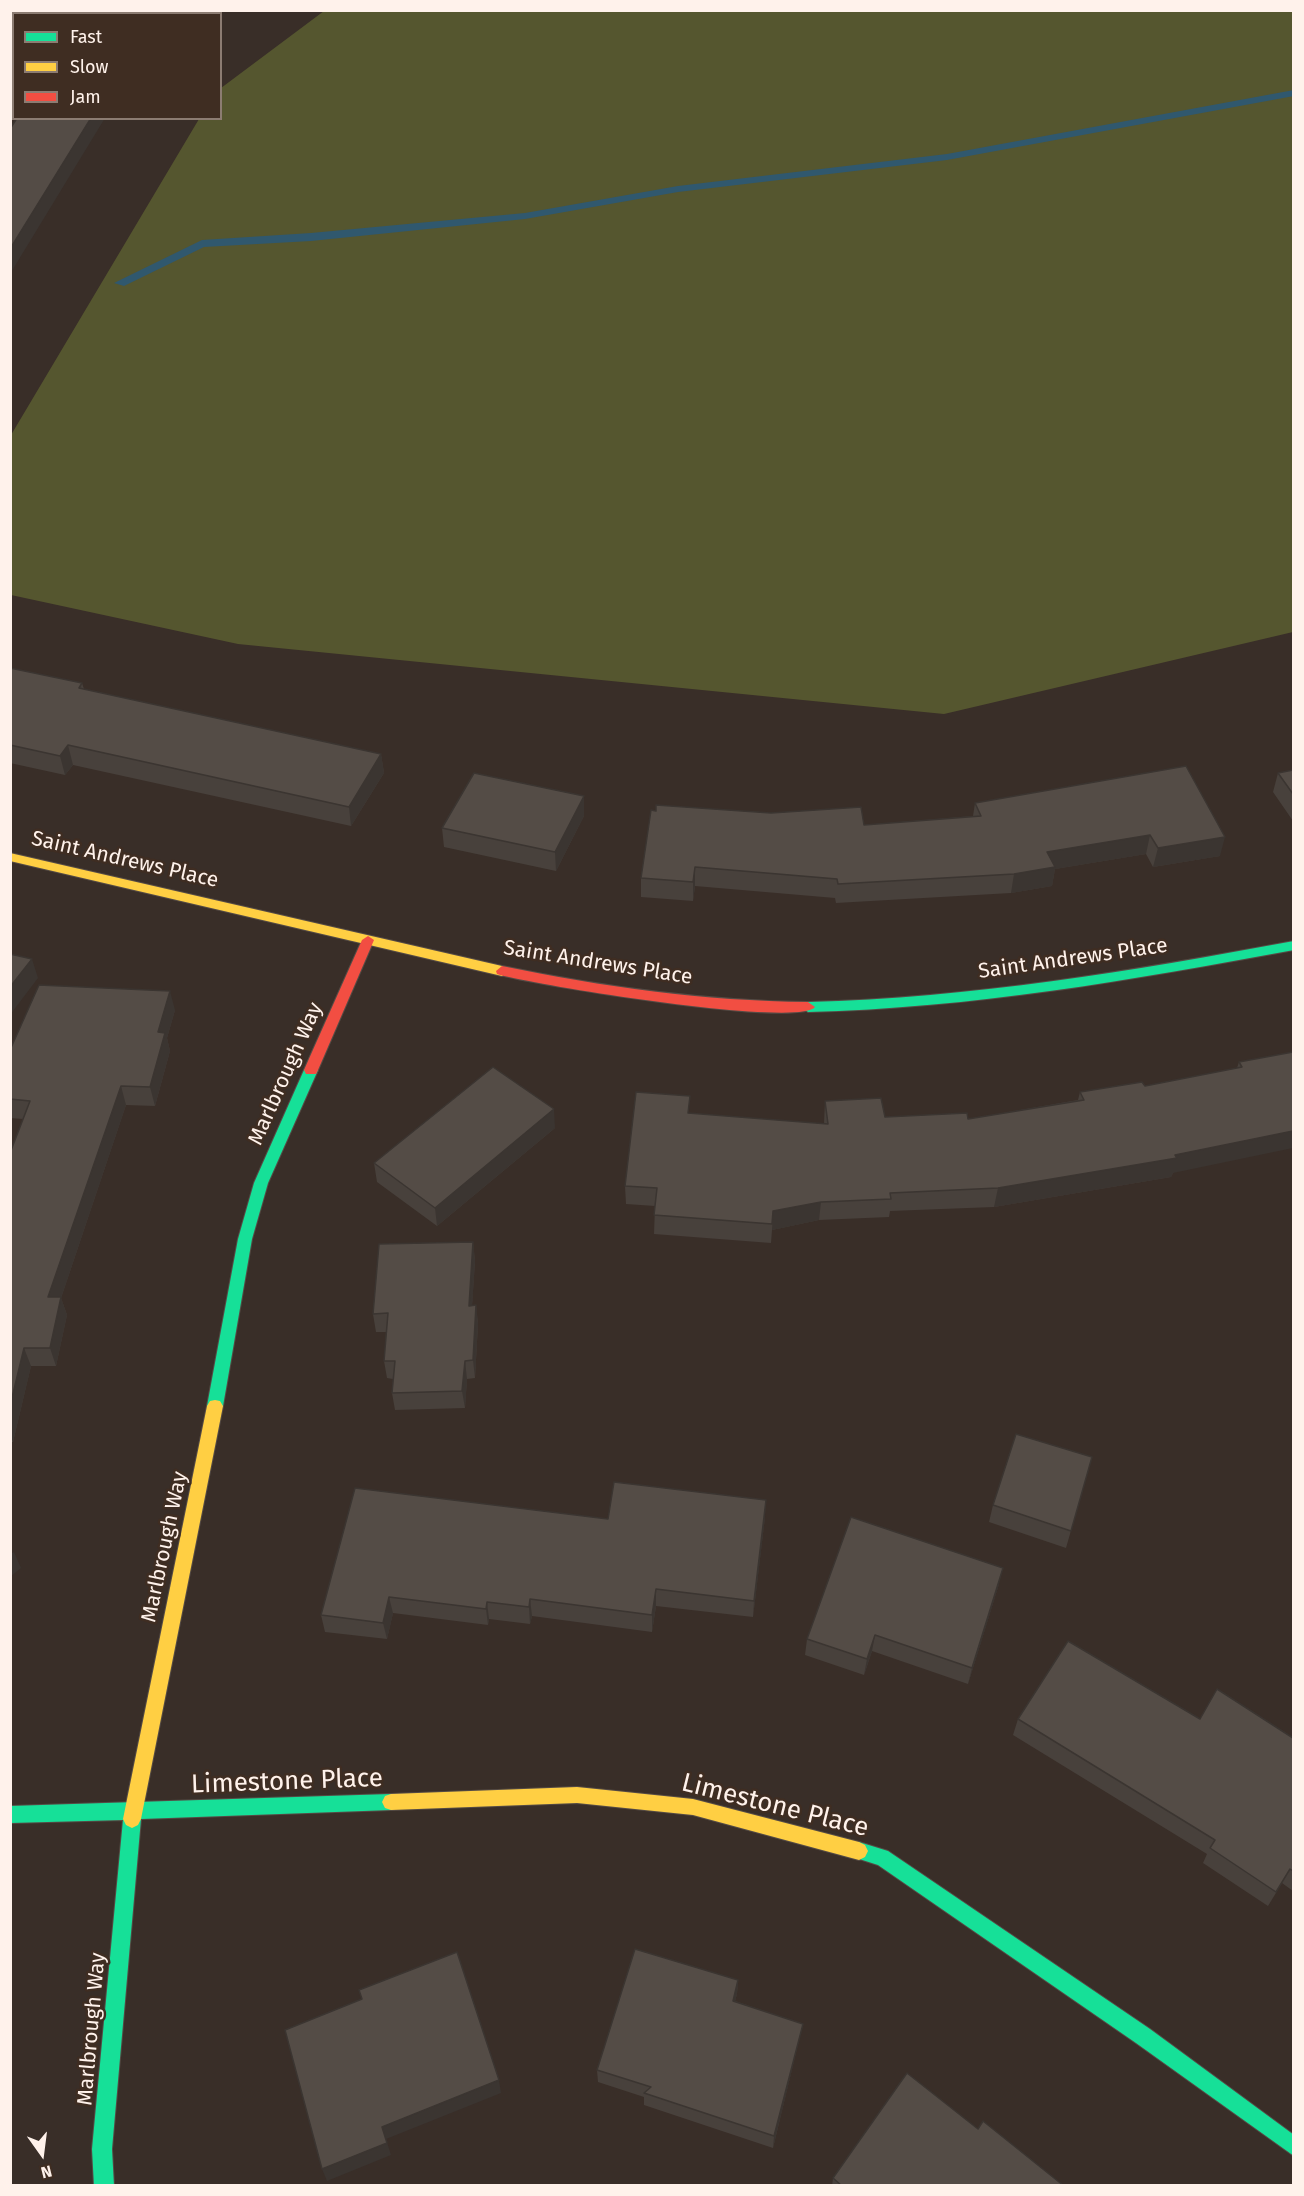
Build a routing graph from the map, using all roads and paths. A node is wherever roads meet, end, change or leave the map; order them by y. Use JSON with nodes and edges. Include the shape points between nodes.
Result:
{"nodes":[{"id":1,"x":10,"y":857,"type":"edge"},
{"id":2,"x":368,"y":940,"type":"junction"},
{"id":3,"x":1293,"y":945,"type":"edge"},
{"id":4,"x":133,"y":1811,"type":"junction"},
{"id":5,"x":10,"y":1815,"type":"edge"},
{"id":6,"x":1293,"y":2147,"type":"edge"},
{"id":7,"x":104,"y":2186,"type":"edge"}],
"edges":[{"from":1,"to":2,"type":"street","name":"Saint Andrews Place"},
{"from":2,"to":3,"type":"street","name":"Saint Andrews Place","via":[[530,978],[652,999],[753,1007],[858,1006],[999,994]]},
{"from":2,"to":4,"type":"street","name":"Marlbrough Way","via":[[261,1183],[245,1239],[214,1414]]},
{"from":4,"to":5,"type":"street","name":"Limestone Place"},
{"from":4,"to":6,"type":"street","name":"Limestone Place","via":[[577,1795],[693,1807],[882,1857],[1143,2036]]},
{"from":4,"to":7,"type":"street","name":"Marlbrough Way","via":[[102,2149]]}]}
